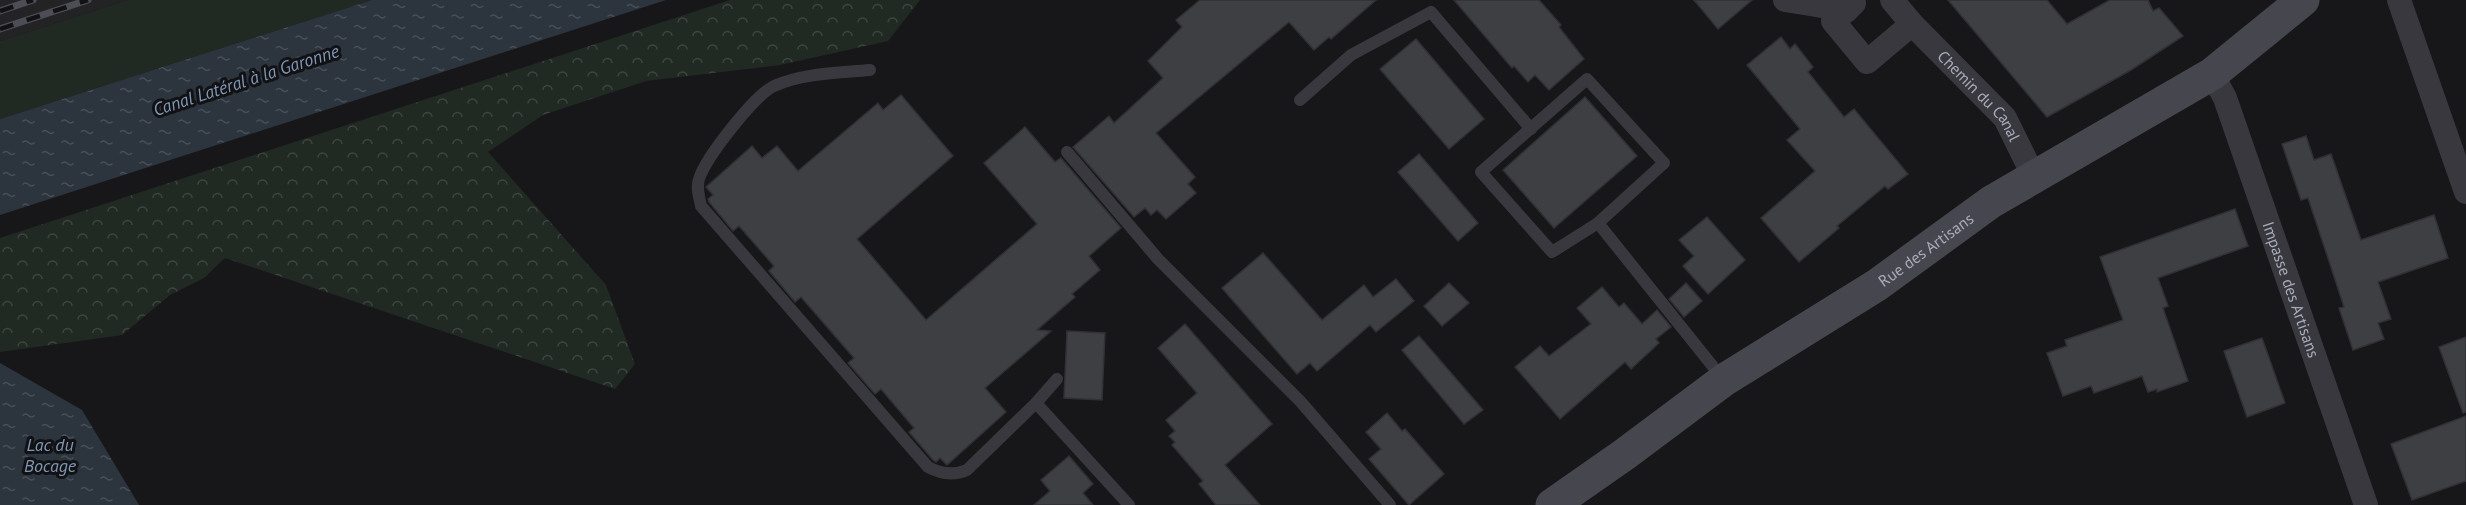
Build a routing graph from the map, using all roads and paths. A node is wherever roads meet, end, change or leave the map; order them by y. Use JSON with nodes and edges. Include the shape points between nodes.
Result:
{"nodes":[{"id":1,"x":1785,"y":0,"type":"edge"},
{"id":2,"x":1892,"y":0,"type":"edge"},
{"id":3,"x":2303,"y":0,"type":"edge"},
{"id":4,"x":2399,"y":0,"type":"edge"},
{"id":5,"x":1853,"y":5,"type":"edge"},
{"id":6,"x":1912,"y":24,"type":"junction"},
{"id":7,"x":870,"y":70,"type":"dead end"},
{"id":8,"x":2212,"y":74,"type":"junction"},
{"id":9,"x":1300,"y":100,"type":"dead end"},
{"id":10,"x":1531,"y":129,"type":"junction"},
{"id":11,"x":1067,"y":152,"type":"dead end"},
{"id":12,"x":2034,"y":177,"type":"junction"},
{"id":13,"x":2466,"y":192,"type":"edge"},
{"id":14,"x":1599,"y":223,"type":"junction"},
{"id":15,"x":1057,"y":379,"type":"dead end"},
{"id":16,"x":1724,"y":380,"type":"junction"},
{"id":17,"x":1036,"y":403,"type":"junction"},
{"id":18,"x":1129,"y":505,"type":"edge"},
{"id":19,"x":1390,"y":505,"type":"edge"},
{"id":20,"x":1552,"y":505,"type":"edge"},
{"id":21,"x":2366,"y":505,"type":"edge"}],
"edges":[{"from":1,"to":5,"type":"street"},
{"from":2,"to":6,"type":"street","name":"Chemin du Canal"},
{"from":3,"to":8,"type":"street","name":"Rue des Artisans"},
{"from":4,"to":13,"type":"street"},
{"from":5,"to":6,"type":"street","via":[[1833,21],[1867,62]]},
{"from":6,"to":12,"type":"street","name":"Chemin du Canal","via":[[2005,118]]},
{"from":7,"to":17,"type":"lane","via":[[799,78],[773,87],[755,100],[706,161],[697,189],[700,206],[928,467],[938,473],[967,470]]},
{"from":8,"to":12,"type":"street","name":"Rue des Artisans"},
{"from":8,"to":21,"type":"street","name":"Impasse des Artisans","via":[[2225,98]]},
{"from":9,"to":10,"type":"lane","via":[[1351,55],[1431,12]]},
{"from":10,"to":14,"type":"lane","via":[[1481,172],[1552,252]]},
{"from":10,"to":14,"type":"lane","via":[[1587,79],[1664,163]]},
{"from":11,"to":19,"type":"lane","via":[[1158,259],[1300,401]]},
{"from":12,"to":16,"type":"street","name":"Rue des Artisans","via":[[1991,202],[1877,285]]},
{"from":14,"to":16,"type":"lane"},
{"from":15,"to":17,"type":"lane"},
{"from":16,"to":20,"type":"street","name":"Rue des Artisans"},
{"from":17,"to":18,"type":"lane"}]}
